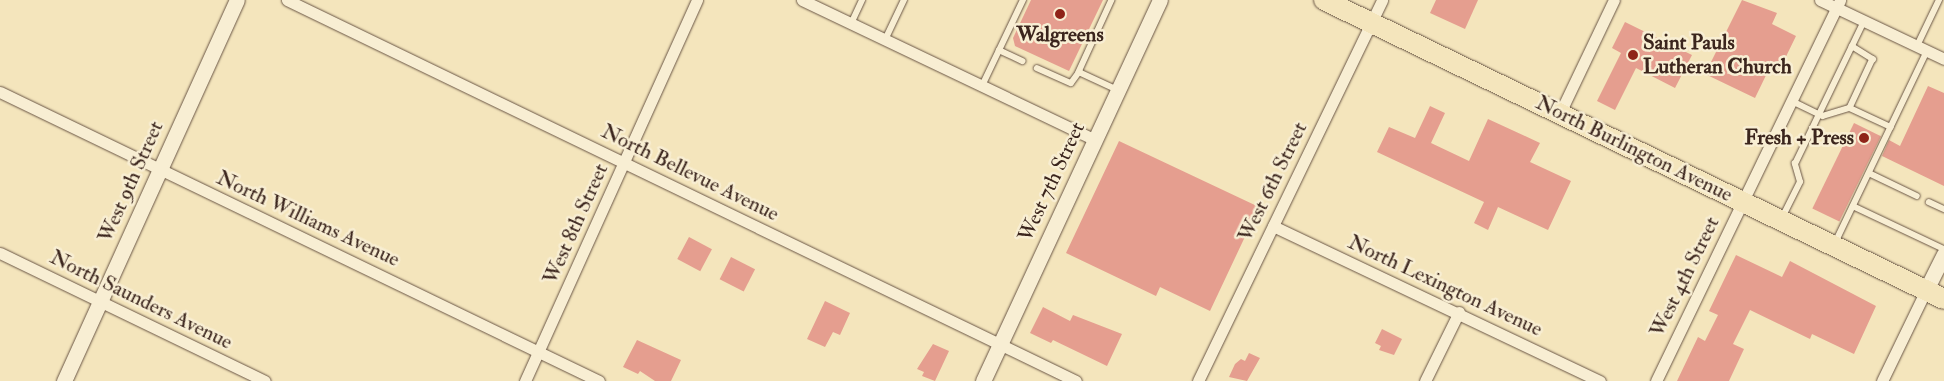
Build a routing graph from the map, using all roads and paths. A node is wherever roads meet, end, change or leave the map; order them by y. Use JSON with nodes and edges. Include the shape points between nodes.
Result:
{"nodes":[{"id":1,"x":237,"y":0,"type":"edge"},
{"id":2,"x":287,"y":0,"type":"edge"},
{"id":3,"x":697,"y":0,"type":"edge"},
{"id":4,"x":802,"y":0,"type":"edge"},
{"id":5,"x":862,"y":0,"type":"edge"},
{"id":6,"x":904,"y":0,"type":"edge"},
{"id":7,"x":1023,"y":0,"type":"edge"},
{"id":8,"x":1112,"y":0,"type":"edge"},
{"id":9,"x":1160,"y":0,"type":"edge"},
{"id":10,"x":1324,"y":0,"type":"edge"},
{"id":11,"x":1382,"y":0,"type":"edge"},
{"id":12,"x":1614,"y":0,"type":"edge"},
{"id":13,"x":1820,"y":0,"type":"edge"},
{"id":14,"x":1939,"y":0,"type":"edge"},
{"id":15,"x":1838,"y":4,"type":"edge"},
{"id":16,"x":1864,"y":21,"type":"junction"},
{"id":17,"x":1371,"y":23,"type":"junction"},
{"id":18,"x":851,"y":24,"type":"junction"},
{"id":19,"x":885,"y":40,"type":"junction"},
{"id":20,"x":1852,"y":46,"type":"junction"},
{"id":21,"x":1922,"y":49,"type":"junction"},
{"id":22,"x":999,"y":50,"type":"junction"},
{"id":23,"x":1944,"y":59,"type":"edge"},
{"id":24,"x":1024,"y":61,"type":"dead end"},
{"id":25,"x":1037,"y":68,"type":"dead end"},
{"id":26,"x":1078,"y":72,"type":"junction"},
{"id":27,"x":982,"y":86,"type":"junction"},
{"id":28,"x":1118,"y":90,"type":"junction"},
{"id":29,"x":0,"y":92,"type":"edge"},
{"id":30,"x":1792,"y":101,"type":"junction"},
{"id":31,"x":1850,"y":108,"type":"junction"},
{"id":32,"x":1560,"y":113,"type":"junction"},
{"id":33,"x":1819,"y":114,"type":"junction"},
{"id":34,"x":1891,"y":127,"type":"junction"},
{"id":35,"x":1095,"y":140,"type":"junction"},
{"id":36,"x":625,"y":162,"type":"junction"},
{"id":37,"x":160,"y":169,"type":"junction"},
{"id":38,"x":1869,"y":173,"type":"junction"},
{"id":39,"x":1917,"y":196,"type":"dead end"},
{"id":40,"x":1743,"y":202,"type":"junction"},
{"id":41,"x":1929,"y":202,"type":"dead end"},
{"id":42,"x":1853,"y":206,"type":"junction"},
{"id":43,"x":1944,"y":209,"type":"edge"},
{"id":44,"x":1781,"y":220,"type":"junction"},
{"id":45,"x":1273,"y":226,"type":"junction"},
{"id":46,"x":1834,"y":246,"type":"junction"},
{"id":47,"x":1944,"y":249,"type":"edge"},
{"id":48,"x":0,"y":253,"type":"edge"},
{"id":49,"x":1944,"y":254,"type":"edge"},
{"id":50,"x":1935,"y":295,"type":"edge"},
{"id":51,"x":100,"y":301,"type":"junction"},
{"id":52,"x":1459,"y":312,"type":"junction"},
{"id":53,"x":1000,"y":343,"type":"junction"},
{"id":54,"x":539,"y":352,"type":"junction"},
{"id":55,"x":64,"y":381,"type":"edge"},
{"id":56,"x":265,"y":381,"type":"edge"},
{"id":57,"x":525,"y":381,"type":"edge"},
{"id":58,"x":599,"y":381,"type":"edge"},
{"id":59,"x":983,"y":381,"type":"edge"},
{"id":60,"x":1076,"y":381,"type":"edge"},
{"id":61,"x":1198,"y":381,"type":"edge"},
{"id":62,"x":1425,"y":381,"type":"edge"},
{"id":63,"x":1600,"y":381,"type":"edge"},
{"id":64,"x":1656,"y":381,"type":"edge"},
{"id":65,"x":1882,"y":381,"type":"edge"}],
"edges":[{"from":1,"to":37,"type":"main road","name":"West 9th Street"},
{"from":2,"to":36,"type":"street","name":"North Bellevue Avenue"},
{"from":3,"to":36,"type":"street","name":"West 8th Street"},
{"from":4,"to":18,"type":"street"},
{"from":5,"to":18,"type":"lane"},
{"from":6,"to":19,"type":"lane"},
{"from":7,"to":22,"type":"lane"},
{"from":8,"to":26,"type":"lane"},
{"from":9,"to":28,"type":"main road","name":"West 7th Street"},
{"from":10,"to":17,"type":"highway","name":"North Burlington Avenue"},
{"from":11,"to":17,"type":"street","name":"West 6th Street"},
{"from":12,"to":32,"type":"street"},
{"from":13,"to":15,"type":"street"},
{"from":14,"to":21,"type":"lane"},
{"from":15,"to":16,"type":"street"},
{"from":15,"to":30,"type":"street","name":"West 4th Street"},
{"from":16,"to":20,"type":"lane"},
{"from":16,"to":21,"type":"street"},
{"from":17,"to":32,"type":"highway","name":"North Burlington Avenue"},
{"from":17,"to":45,"type":"street","name":"West 6th Street"},
{"from":18,"to":19,"type":"street"},
{"from":19,"to":27,"type":"street"},
{"from":20,"to":31,"type":"lane","via":[[1873,58]]},
{"from":20,"to":33,"type":"lane"},
{"from":21,"to":23,"type":"street"},
{"from":21,"to":34,"type":"lane"},
{"from":22,"to":24,"type":"lane"},
{"from":22,"to":27,"type":"lane"},
{"from":25,"to":26,"type":"lane","via":[[1071,84]]},
{"from":26,"to":28,"type":"lane"},
{"from":27,"to":35,"type":"street"},
{"from":28,"to":35,"type":"main road","name":"West 7th Street"},
{"from":29,"to":37,"type":"street","name":"North Williams Avenue"},
{"from":30,"to":33,"type":"lane"},
{"from":30,"to":40,"type":"street","name":"West 4th Street"},
{"from":31,"to":33,"type":"lane"},
{"from":31,"to":34,"type":"lane"},
{"from":32,"to":40,"type":"highway","name":"North Burlington Avenue"},
{"from":33,"to":44,"type":"lane","via":[[1795,164],[1800,182]]},
{"from":34,"to":38,"type":"lane"},
{"from":35,"to":53,"type":"main road","name":"West 7th Street"},
{"from":36,"to":53,"type":"street","name":"North Bellevue Avenue"},
{"from":36,"to":54,"type":"street","name":"West 8th Street"},
{"from":37,"to":51,"type":"main road","name":"West 9th Street"},
{"from":37,"to":54,"type":"street","name":"North Williams Avenue"},
{"from":38,"to":39,"type":"lane"},
{"from":38,"to":42,"type":"lane"},
{"from":40,"to":44,"type":"highway","name":"North Burlington Avenue"},
{"from":40,"to":64,"type":"street","name":"West 4th Street"},
{"from":41,"to":43,"type":"lane"},
{"from":42,"to":46,"type":"lane"},
{"from":42,"to":47,"type":"lane"},
{"from":44,"to":46,"type":"highway","name":"North Burlington Avenue"},
{"from":45,"to":52,"type":"street","name":"North Lexington Avenue"},
{"from":45,"to":61,"type":"street","name":"West 6th Street"},
{"from":46,"to":50,"type":"highway","name":"North Burlington Avenue"},
{"from":48,"to":51,"type":"street","name":"North Saunders Avenue"},
{"from":49,"to":50,"type":"main road"},
{"from":50,"to":65,"type":"street"},
{"from":51,"to":55,"type":"main road","name":"West 9th Street"},
{"from":51,"to":56,"type":"street","name":"North Saunders Avenue"},
{"from":52,"to":62,"type":"street"},
{"from":52,"to":63,"type":"street","name":"North Lexington Avenue"},
{"from":53,"to":59,"type":"main road","name":"West 7th Street"},
{"from":53,"to":60,"type":"street","name":"North Bellevue Avenue"},
{"from":54,"to":57,"type":"street","name":"West 8th Street"},
{"from":54,"to":58,"type":"street","name":"North Williams Avenue"}]}
